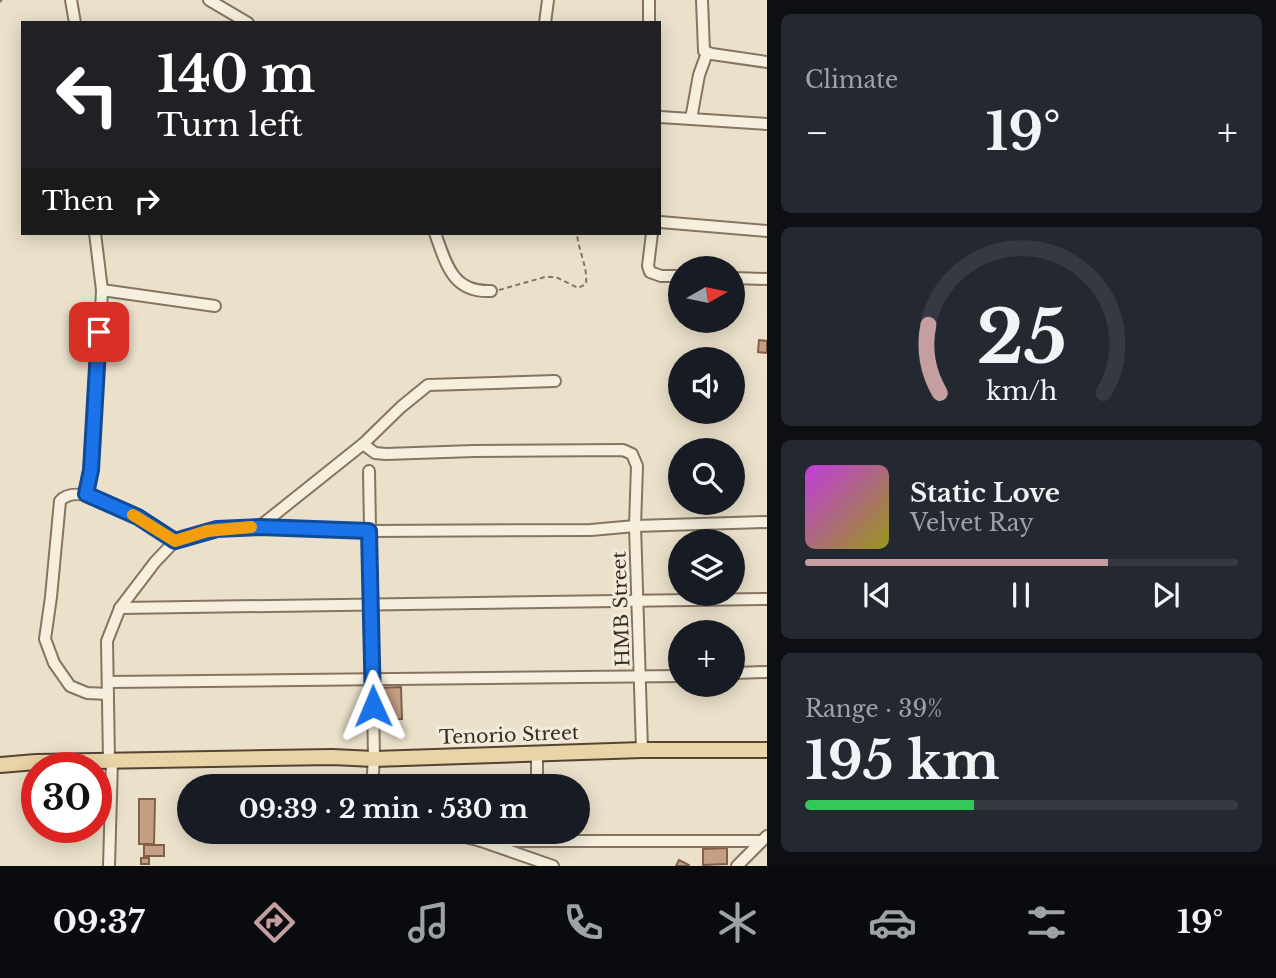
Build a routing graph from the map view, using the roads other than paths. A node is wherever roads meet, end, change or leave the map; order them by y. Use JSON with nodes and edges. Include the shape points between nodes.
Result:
{"nodes":[{"id":1,"x":71,"y":0,"type":"edge"},
{"id":2,"x":209,"y":0,"type":"edge"},
{"id":3,"x":548,"y":0,"type":"edge"},
{"id":4,"x":649,"y":0,"type":"edge"},
{"id":5,"x":702,"y":0,"type":"edge"},
{"id":6,"x":75,"y":21,"type":"edge"},
{"id":7,"x":245,"y":21,"type":"edge"},
{"id":8,"x":545,"y":21,"type":"edge"},
{"id":9,"x":649,"y":21,"type":"edge"},
{"id":10,"x":707,"y":53,"type":"junction"},
{"id":11,"x":767,"y":62,"type":"edge"},
{"id":12,"x":661,"y":117,"type":"edge"},
{"id":13,"x":691,"y":119,"type":"junction"},
{"id":14,"x":767,"y":124,"type":"edge"},
{"id":15,"x":661,"y":222,"type":"edge"},
{"id":16,"x":767,"y":231,"type":"edge"},
{"id":17,"x":95,"y":235,"type":"edge"},
{"id":18,"x":436,"y":235,"type":"edge"},
{"id":19,"x":652,"y":235,"type":"edge"},
{"id":20,"x":668,"y":276,"type":"edge"},
{"id":21,"x":746,"y":278,"type":"edge"},
{"id":22,"x":767,"y":279,"type":"edge"},
{"id":23,"x":102,"y":290,"type":"junction"},
{"id":24,"x":491,"y":291,"type":"road end"},
{"id":25,"x":215,"y":306,"type":"dead end"},
{"id":26,"x":555,"y":381,"type":"dead end"},
{"id":27,"x":363,"y":444,"type":"junction"},
{"id":28,"x":369,"y":471,"type":"dead end"},
{"id":29,"x":86,"y":494,"type":"junction"},
{"id":30,"x":767,"y":522,"type":"edge"},
{"id":31,"x":635,"y":526,"type":"junction"},
{"id":32,"x":260,"y":527,"type":"junction"},
{"id":33,"x":369,"y":531,"type":"junction"},
{"id":34,"x":175,"y":541,"type":"junction"},
{"id":35,"x":639,"y":599,"type":"junction"},
{"id":36,"x":767,"y":599,"type":"edge"},
{"id":37,"x":372,"y":604,"type":"junction"},
{"id":38,"x":120,"y":608,"type":"junction"},
{"id":39,"x":767,"y":672,"type":"edge"},
{"id":40,"x":745,"y":673,"type":"edge"},
{"id":41,"x":668,"y":676,"type":"edge"},
{"id":42,"x":641,"y":677,"type":"junction"},
{"id":43,"x":372,"y":679,"type":"junction"},
{"id":44,"x":108,"y":688,"type":"junction"},
{"id":45,"x":642,"y":750,"type":"junction"},
{"id":46,"x":767,"y":750,"type":"edge"},
{"id":47,"x":111,"y":752,"type":"edge"},
{"id":48,"x":537,"y":754,"type":"junction"},
{"id":49,"x":374,"y":759,"type":"junction"},
{"id":50,"x":112,"y":761,"type":"edge"},
{"id":51,"x":21,"y":764,"type":"edge"},
{"id":52,"x":0,"y":765,"type":"edge"},
{"id":53,"x":373,"y":774,"type":"edge"},
{"id":54,"x":537,"y":774,"type":"edge"},
{"id":55,"x":590,"y":837,"type":"edge"},
{"id":56,"x":764,"y":839,"type":"edge"},
{"id":57,"x":109,"y":843,"type":"edge"},
{"id":58,"x":490,"y":844,"type":"edge"},
{"id":59,"x":109,"y":866,"type":"edge"},
{"id":60,"x":552,"y":866,"type":"edge"},
{"id":61,"x":737,"y":866,"type":"edge"}],
"edges":[{"from":1,"to":6,"type":"street"},
{"from":2,"to":7,"type":"street"},
{"from":3,"to":8,"type":"street"},
{"from":4,"to":9,"type":"street"},
{"from":5,"to":10,"type":"street","via":[[702,45]]},
{"from":10,"to":11,"type":"street"},
{"from":10,"to":13,"type":"street"},
{"from":12,"to":13,"type":"street"},
{"from":13,"to":14,"type":"street"},
{"from":15,"to":16,"type":"street"},
{"from":17,"to":23,"type":"street"},
{"from":18,"to":24,"type":"street","via":[[458,282],[468,289]]},
{"from":19,"to":20,"type":"street","via":[[650,272]]},
{"from":21,"to":22,"type":"street"},
{"from":23,"to":25,"type":"street"},
{"from":23,"to":29,"type":"street"},
{"from":26,"to":27,"type":"street","via":[[428,385]]},
{"from":27,"to":31,"type":"street","name":"HMB Street","via":[[386,454],[623,450],[632,454],[637,466]]},
{"from":27,"to":32,"type":"street"},
{"from":28,"to":33,"type":"street"},
{"from":29,"to":34,"type":"street","via":[[138,517]]},
{"from":29,"to":44,"type":"street","via":[[69,494],[58,507],[45,639],[70,686],[87,693]]},
{"from":30,"to":31,"type":"street"},
{"from":31,"to":33,"type":"street"},
{"from":31,"to":35,"type":"street","name":"HMB Street"},
{"from":32,"to":33,"type":"street"},
{"from":32,"to":34,"type":"street","via":[[217,529]]},
{"from":33,"to":37,"type":"street"},
{"from":34,"to":38,"type":"street"},
{"from":35,"to":36,"type":"street"},
{"from":35,"to":37,"type":"street"},
{"from":35,"to":42,"type":"street","name":"HMB Street"},
{"from":37,"to":38,"type":"street"},
{"from":37,"to":43,"type":"street"},
{"from":38,"to":44,"type":"street","via":[[107,641]]},
{"from":39,"to":40,"type":"street"},
{"from":41,"to":42,"type":"street"},
{"from":42,"to":43,"type":"street"},
{"from":42,"to":45,"type":"street","name":"HMB Street"},
{"from":43,"to":44,"type":"street"},
{"from":43,"to":49,"type":"street"},
{"from":44,"to":47,"type":"street"},
{"from":45,"to":46,"type":"main road","name":"Tenorio Street"},
{"from":45,"to":48,"type":"main road","name":"Tenorio Street"},
{"from":48,"to":49,"type":"main road","name":"Tenorio Street"},
{"from":48,"to":54,"type":"street"},
{"from":49,"to":50,"type":"main road","name":"Tenorio Street"},
{"from":49,"to":53,"type":"street"},
{"from":51,"to":52,"type":"main road","name":"Tenorio Street"},
{"from":55,"to":56,"type":"street"},
{"from":56,"to":61,"type":"street"},
{"from":57,"to":59,"type":"street"},
{"from":58,"to":60,"type":"street"}]}
